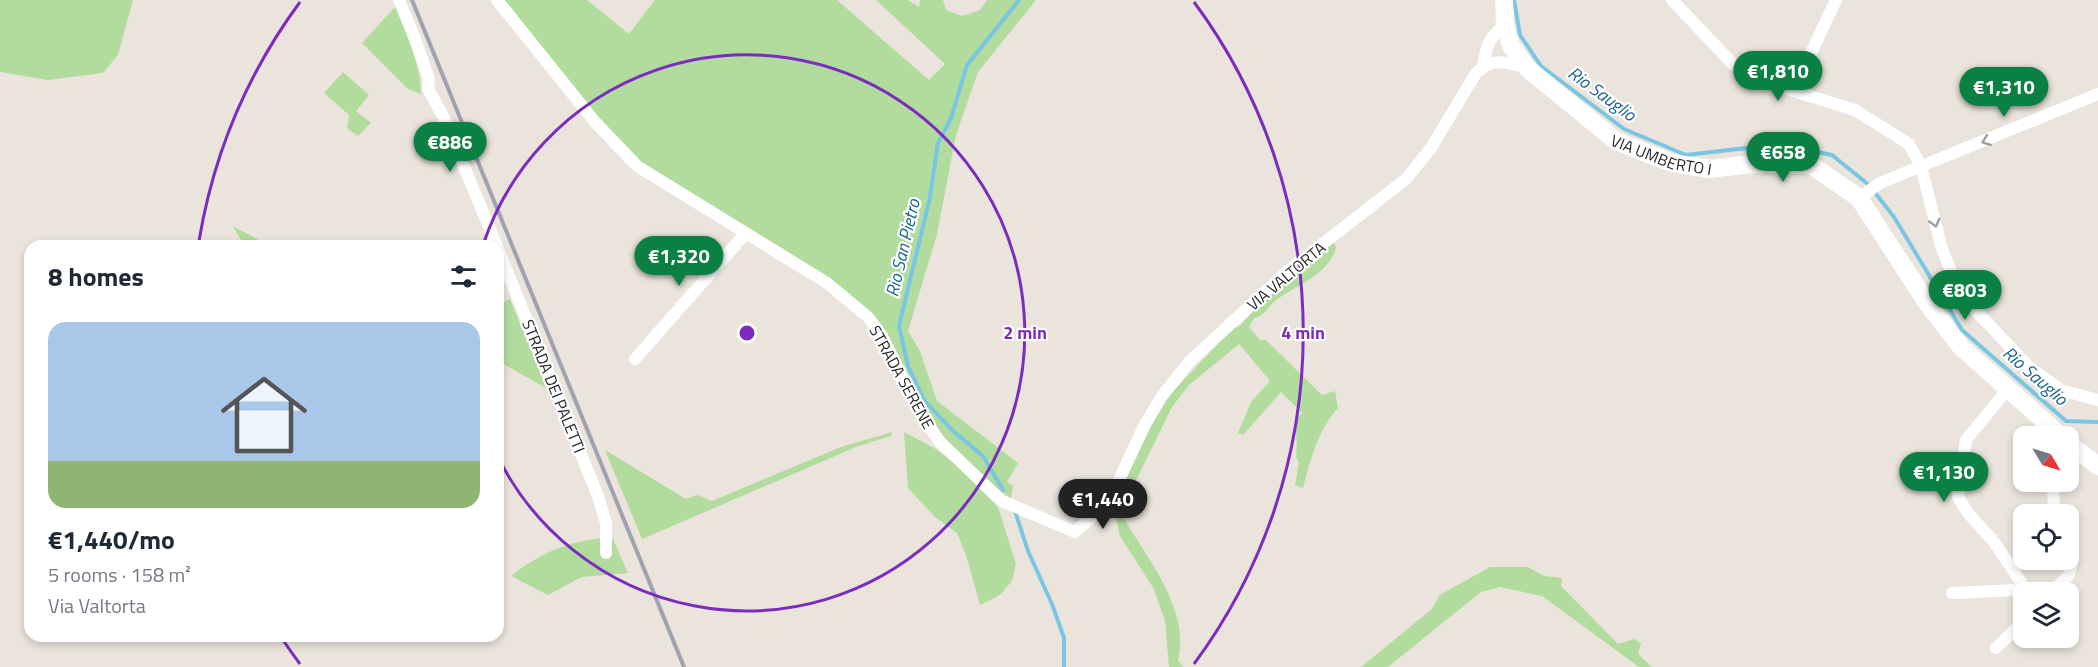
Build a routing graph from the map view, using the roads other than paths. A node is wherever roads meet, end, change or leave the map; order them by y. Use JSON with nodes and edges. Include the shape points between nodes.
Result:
{"nodes":[{"id":1,"x":399,"y":0,"type":"edge"},
{"id":2,"x":497,"y":0,"type":"edge"},
{"id":3,"x":1503,"y":0,"type":"edge"},
{"id":4,"x":1672,"y":0,"type":"edge"},
{"id":5,"x":1836,"y":0,"type":"edge"},
{"id":6,"x":1505,"y":25,"type":"junction"},
{"id":7,"x":1483,"y":66,"type":"junction"},
{"id":8,"x":1527,"y":68,"type":"junction"},
{"id":9,"x":1793,"y":92,"type":"junction"},
{"id":10,"x":2098,"y":94,"type":"edge"},
{"id":11,"x":1921,"y":166,"type":"junction"},
{"id":12,"x":1862,"y":196,"type":"junction"},
{"id":13,"x":745,"y":234,"type":"junction"},
{"id":14,"x":494,"y":240,"type":"edge"},
{"id":15,"x":504,"y":265,"type":"edge"},
{"id":16,"x":635,"y":359,"type":"dead end"},
{"id":17,"x":2007,"y":390,"type":"junction"},
{"id":18,"x":2098,"y":400,"type":"edge"},
{"id":19,"x":2049,"y":426,"type":"edge"},
{"id":20,"x":2079,"y":451,"type":"edge"},
{"id":21,"x":2098,"y":466,"type":"edge"},
{"id":22,"x":1075,"y":532,"type":"joint"},
{"id":23,"x":606,"y":553,"type":"dead end"},
{"id":24,"x":2070,"y":570,"type":"edge"},
{"id":25,"x":2062,"y":582,"type":"edge"},
{"id":26,"x":1952,"y":593,"type":"dead end"},
{"id":27,"x":2013,"y":632,"type":"edge"},
{"id":28,"x":1996,"y":648,"type":"dead end"}],
"edges":[{"from":1,"to":14,"type":"street","name":"STRADA DEI PALETTI","via":[[416,39],[429,79],[428,89]]},
{"from":2,"to":13,"type":"street","name":"STRADA SERENE","via":[[595,122],[637,166]]},
{"from":3,"to":6,"type":"street","name":"VIA UMBERTO I"},
{"from":4,"to":9,"type":"street","via":[[1733,64],[1758,80]]},
{"from":5,"to":9,"type":"street"},
{"from":6,"to":7,"type":"street","name":"VIA VALTORTA","via":[[1493,33]]},
{"from":6,"to":8,"type":"street","name":"VIA UMBERTO I","via":[[1511,45]]},
{"from":7,"to":8,"type":"street","via":[[1492,61]]},
{"from":7,"to":22,"type":"street","name":"VIA VALTORTA","via":[[1431,148],[1406,179],[1289,270],[1189,362],[1143,426],[1109,502]]},
{"from":8,"to":12,"type":"street","name":"VIA UMBERTO I","via":[[1616,141],[1672,163],[1710,169],[1751,164],[1810,165]]},
{"from":9,"to":11,"type":"street","via":[[1855,110],[1909,144]]},
{"from":10,"to":11,"type":"street","one_way":true},
{"from":11,"to":12,"type":"street","via":[[1880,183]]},
{"from":11,"to":18,"type":"street","one_way":true,"via":[[1942,249],[1957,286],[2031,368],[2061,390]]},
{"from":12,"to":17,"type":"street","name":"VIA UMBERTO I","via":[[1927,303],[1961,347]]},
{"from":13,"to":16,"type":"street"},
{"from":13,"to":22,"type":"street","name":"STRADA SERENE","via":[[827,283],[868,317],[940,442],[992,493]]},
{"from":15,"to":23,"type":"street","name":"STRADA DEI PALETTI","via":[[579,444],[606,523]]},
{"from":17,"to":19,"type":"street","name":"VIA UMBERTO I"},
{"from":17,"to":26,"type":"street","via":[[1966,440],[1958,497],[1994,542],[2020,582],[2020,590]]},
{"from":20,"to":21,"type":"street"},
{"from":24,"to":25,"type":"street"},
{"from":27,"to":28,"type":"street"}]}
